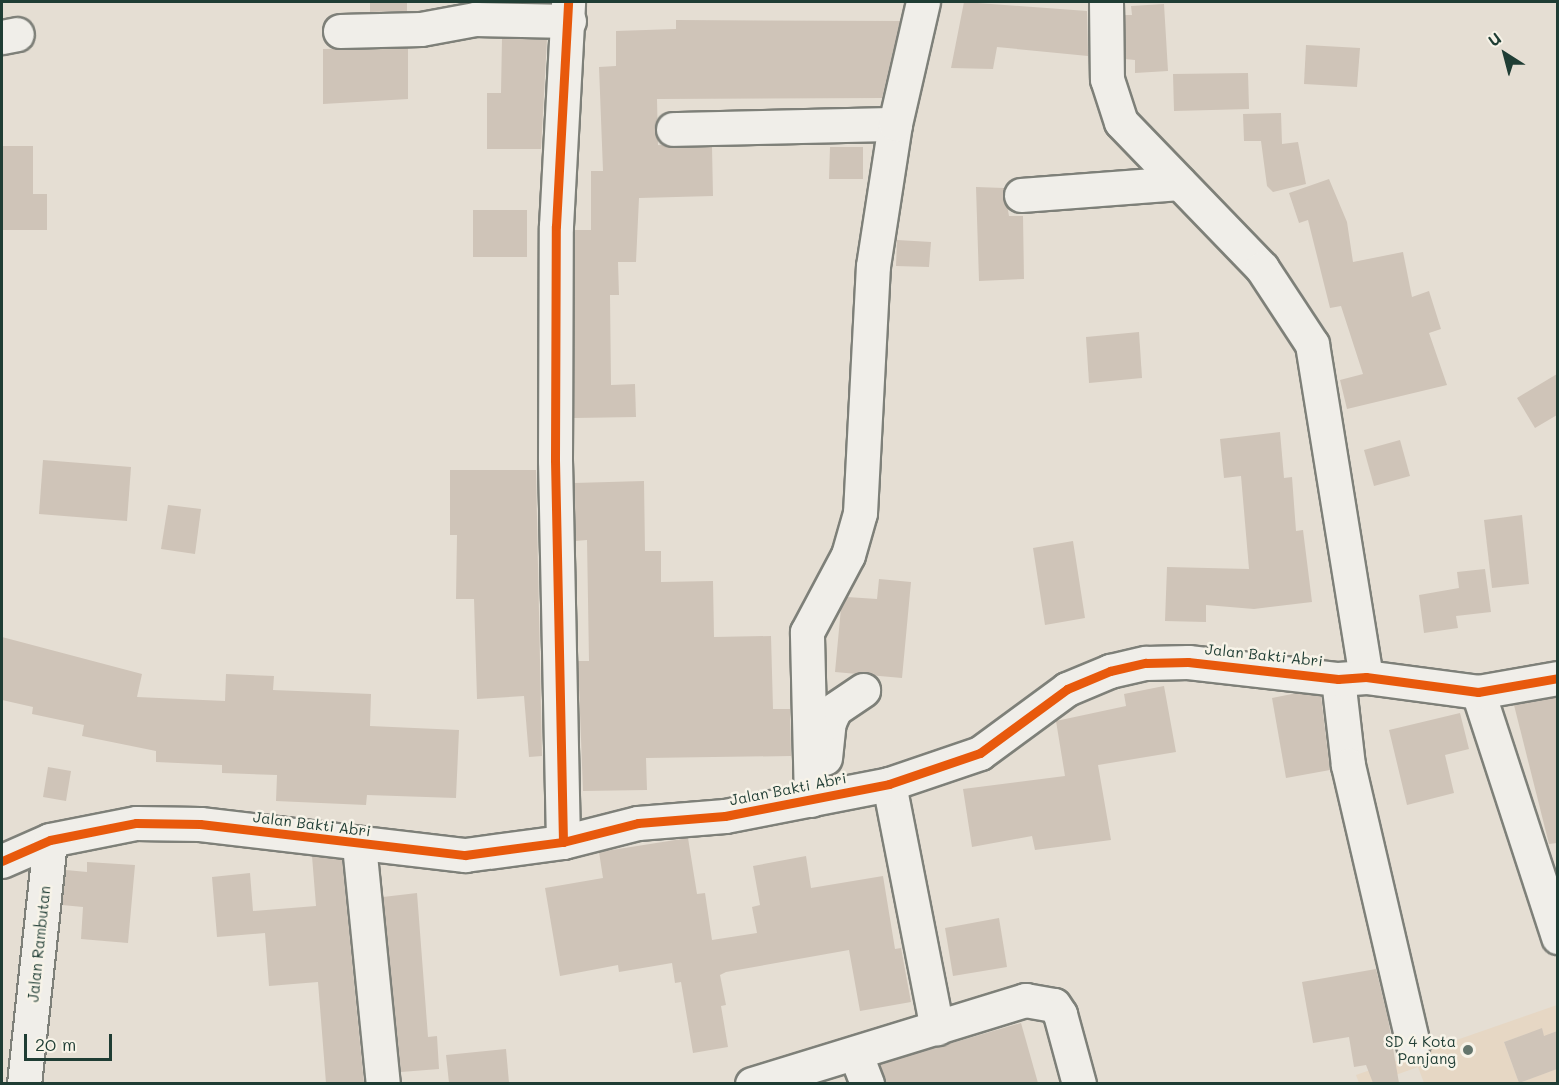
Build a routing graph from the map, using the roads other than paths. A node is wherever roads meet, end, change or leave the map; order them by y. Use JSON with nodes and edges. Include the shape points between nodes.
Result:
{"nodes":[{"id":1,"x":922,"y":2,"type":"edge"},
{"id":2,"x":1106,"y":2,"type":"edge"},
{"id":3,"x":568,"y":11,"type":"edge"},
{"id":4,"x":340,"y":31,"type":"dead end"},
{"id":5,"x":895,"y":124,"type":"junction"},
{"id":6,"x":673,"y":129,"type":"dead end"},
{"id":7,"x":1180,"y":183,"type":"junction"},
{"id":8,"x":1021,"y":195,"type":"dead end"},
{"id":9,"x":1352,"y":678,"type":"junction"},
{"id":10,"x":1557,"y":678,"type":"edge"},
{"id":11,"x":863,"y":690,"type":"dead end"},
{"id":12,"x":1478,"y":692,"type":"junction"},
{"id":13,"x":889,"y":784,"type":"junction"},
{"id":14,"x":817,"y":799,"type":"junction"},
{"id":15,"x":50,"y":840,"type":"junction"},
{"id":16,"x":564,"y":842,"type":"junction"},
{"id":17,"x":359,"y":845,"type":"junction"},
{"id":18,"x":2,"y":861,"type":"edge"},
{"id":19,"x":1557,"y":937,"type":"edge"},
{"id":20,"x":938,"y":1029,"type":"junction"},
{"id":21,"x":1413,"y":1044,"type":"dead end"},
{"id":22,"x":861,"y":1069,"type":"edge"},
{"id":23,"x":24,"y":1083,"type":"edge"},
{"id":24,"x":383,"y":1083,"type":"edge"},
{"id":25,"x":752,"y":1083,"type":"edge"},
{"id":26,"x":1079,"y":1083,"type":"edge"}],
"edges":[{"from":1,"to":5,"type":"street"},
{"from":2,"to":7,"type":"street","via":[[1107,79],[1121,122]]},
{"from":3,"to":4,"type":"street","via":[[475,19],[421,29]]},
{"from":3,"to":16,"type":"street","via":[[556,226],[555,448]]},
{"from":5,"to":6,"type":"street"},
{"from":5,"to":14,"type":"street","via":[[873,266],[860,513],[848,555],[807,632]]},
{"from":7,"to":8,"type":"street"},
{"from":7,"to":9,"type":"street","via":[[1262,268],[1312,344]]},
{"from":9,"to":12,"type":"street","name":"Jalan Bakti Abri"},
{"from":9,"to":13,"type":"street","name":"Jalan Bakti Abri","via":[[1188,662],[1110,671],[1067,689],[980,753]]},
{"from":9,"to":21,"type":"street","via":[[1348,765]]},
{"from":10,"to":12,"type":"street","name":"Jalan Bakti Abri"},
{"from":11,"to":14,"type":"street","via":[[841,702],[829,722]]},
{"from":12,"to":19,"type":"street"},
{"from":13,"to":14,"type":"street","name":"Jalan Bakti Abri"},
{"from":13,"to":20,"type":"street"},
{"from":14,"to":16,"type":"street","name":"Jalan Bakti Abri","via":[[725,816],[638,824]]},
{"from":15,"to":17,"type":"street","name":"Jalan Bakti Abri","via":[[136,823],[200,824]]},
{"from":15,"to":18,"type":"street","name":"Jalan Bakti Abri"},
{"from":15,"to":23,"type":"street","name":"Jalan Rambutan"},
{"from":16,"to":17,"type":"street","name":"Jalan Bakti Abri","via":[[465,855]]},
{"from":17,"to":24,"type":"street"},
{"from":20,"to":22,"type":"street"},
{"from":20,"to":26,"type":"street","via":[[1025,1000],[1041,1000],[1060,1014]]},
{"from":22,"to":25,"type":"street"}]}
